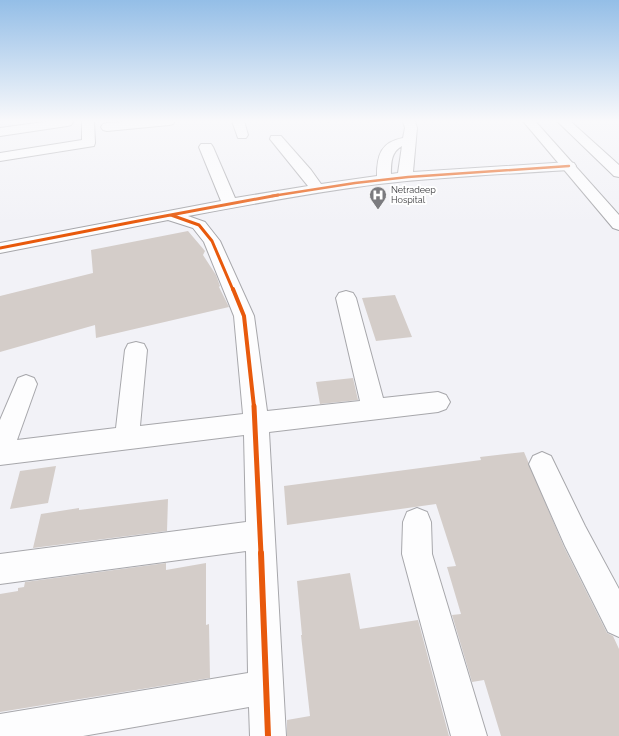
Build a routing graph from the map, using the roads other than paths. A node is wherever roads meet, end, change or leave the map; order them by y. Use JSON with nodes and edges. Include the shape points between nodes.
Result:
{"nodes":[{"id":1,"x":10,"y":155,"type":"edge"},
{"id":2,"x":210,"y":155,"type":"edge"},
{"id":3,"x":290,"y":155,"type":"edge"},
{"id":4,"x":386,"y":155,"type":"edge"},
{"id":5,"x":407,"y":155,"type":"edge"},
{"id":6,"x":560,"y":155,"type":"edge"},
{"id":7,"x":601,"y":155,"type":"edge"},
{"id":8,"x":0,"y":157,"type":"edge"},
{"id":9,"x":569,"y":166,"type":"junction"},
{"id":10,"x":619,"y":172,"type":"edge"},
{"id":11,"x":405,"y":177,"type":"junction"},
{"id":12,"x":384,"y":180,"type":"junction"},
{"id":13,"x":317,"y":189,"type":"junction"},
{"id":14,"x":230,"y":204,"type":"junction"},
{"id":15,"x":169,"y":214,"type":"junction"},
{"id":16,"x":619,"y":225,"type":"edge"},
{"id":17,"x":0,"y":248,"type":"edge"},
{"id":18,"x":346,"y":298,"type":"dead end"},
{"id":19,"x":136,"y":350,"type":"dead end"},
{"id":20,"x":26,"y":384,"type":"dead end"},
{"id":21,"x":438,"y":402,"type":"dead end"},
{"id":22,"x":374,"y":409,"type":"junction"},
{"id":23,"x":256,"y":423,"type":"junction"},
{"id":24,"x":127,"y":438,"type":"junction"},
{"id":25,"x":0,"y":452,"type":"edge"},
{"id":26,"x":542,"y":464,"type":"dead end"},
{"id":27,"x":417,"y":522,"type":"dead end"},
{"id":28,"x":260,"y":535,"type":"junction"},
{"id":29,"x":0,"y":569,"type":"edge"},
{"id":30,"x":619,"y":621,"type":"edge"},
{"id":31,"x":266,"y":687,"type":"junction"},
{"id":32,"x":0,"y":732,"type":"edge"},
{"id":33,"x":268,"y":736,"type":"edge"},
{"id":34,"x":469,"y":736,"type":"edge"}],
"edges":[{"from":1,"to":8,"type":"street"},
{"from":2,"to":14,"type":"street"},
{"from":3,"to":13,"type":"street"},
{"from":4,"to":12,"type":"street"},
{"from":5,"to":11,"type":"street"},
{"from":6,"to":9,"type":"street"},
{"from":7,"to":10,"type":"street"},
{"from":9,"to":11,"type":"street"},
{"from":9,"to":16,"type":"street"},
{"from":11,"to":12,"type":"street"},
{"from":12,"to":13,"type":"street"},
{"from":13,"to":14,"type":"street"},
{"from":14,"to":15,"type":"street"},
{"from":15,"to":17,"type":"street"},
{"from":15,"to":23,"type":"street","via":[[199,225],[212,241],[244,316]]},
{"from":18,"to":22,"type":"street"},
{"from":19,"to":24,"type":"street"},
{"from":20,"to":25,"type":"street"},
{"from":21,"to":22,"type":"street"},
{"from":22,"to":23,"type":"street"},
{"from":23,"to":24,"type":"street"},
{"from":23,"to":28,"type":"street"},
{"from":24,"to":25,"type":"street"},
{"from":26,"to":30,"type":"street","via":[[575,536]]},
{"from":27,"to":34,"type":"street","via":[[417,554]]},
{"from":28,"to":29,"type":"street"},
{"from":28,"to":31,"type":"street"},
{"from":31,"to":32,"type":"street"},
{"from":31,"to":33,"type":"street"}]}
